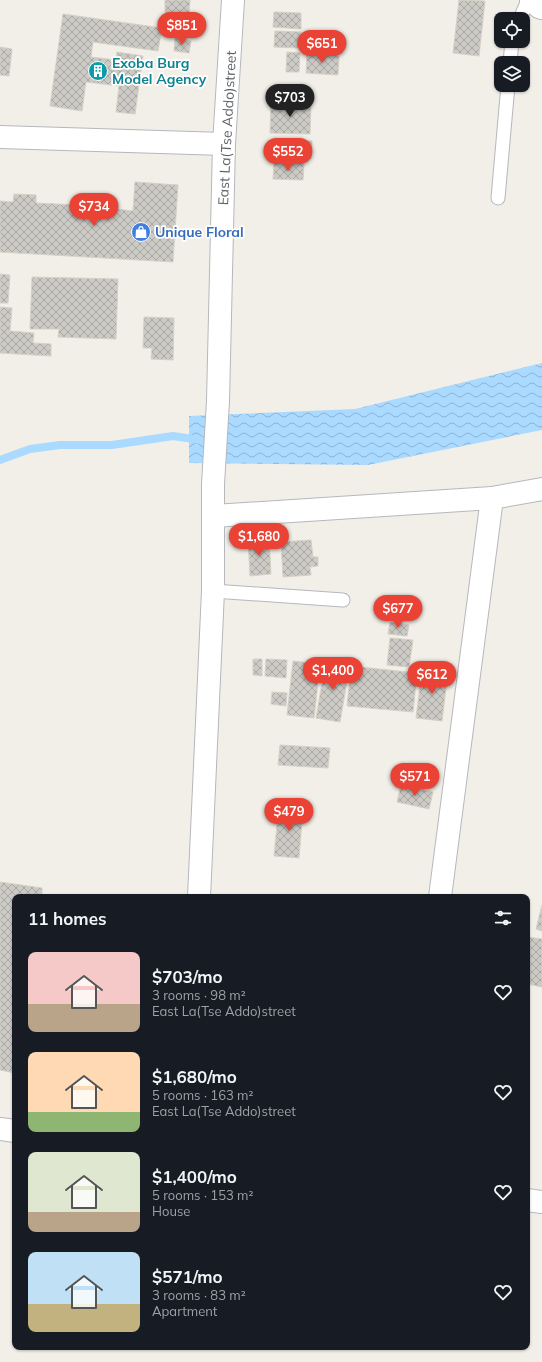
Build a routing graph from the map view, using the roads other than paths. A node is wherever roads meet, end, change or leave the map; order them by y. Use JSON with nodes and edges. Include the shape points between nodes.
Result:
{"nodes":[{"id":1,"x":234,"y":0,"type":"edge"},
{"id":2,"x":529,"y":0,"type":"edge"},
{"id":3,"x":542,"y":8,"type":"edge"},
{"id":4,"x":523,"y":12,"type":"edge"},
{"id":5,"x":507,"y":92,"type":"edge"},
{"id":6,"x":0,"y":137,"type":"edge"},
{"id":7,"x":224,"y":144,"type":"junction"},
{"id":8,"x":498,"y":198,"type":"dead end"},
{"id":9,"x":542,"y":489,"type":"edge"},
{"id":10,"x":492,"y":498,"type":"junction"},
{"id":11,"x":214,"y":516,"type":"junction"},
{"id":12,"x":213,"y":591,"type":"junction"},
{"id":13,"x":343,"y":600,"type":"dead end"},
{"id":14,"x":199,"y":894,"type":"edge"},
{"id":15,"x":440,"y":894,"type":"edge"},
{"id":16,"x":0,"y":1129,"type":"edge"},
{"id":17,"x":12,"y":1131,"type":"edge"},
{"id":18,"x":530,"y":1200,"type":"edge"},
{"id":19,"x":542,"y":1202,"type":"edge"}],
"edges":[{"from":1,"to":7,"type":"street","name":"East La(Tse Addo)street"},
{"from":2,"to":3,"type":"street"},
{"from":2,"to":4,"type":"lane"},
{"from":5,"to":8,"type":"lane"},
{"from":6,"to":7,"type":"street"},
{"from":7,"to":11,"type":"street","name":"East La(Tse Addo)street"},
{"from":9,"to":10,"type":"street"},
{"from":10,"to":11,"type":"street"},
{"from":10,"to":15,"type":"street"},
{"from":11,"to":12,"type":"street","name":"East La(Tse Addo)street"},
{"from":12,"to":13,"type":"lane"},
{"from":12,"to":14,"type":"street","name":"East La(Tse Addo)street"},
{"from":16,"to":17,"type":"street"},
{"from":18,"to":19,"type":"street"}]}
